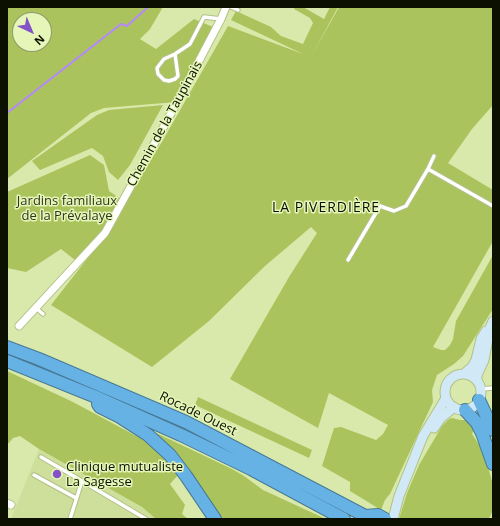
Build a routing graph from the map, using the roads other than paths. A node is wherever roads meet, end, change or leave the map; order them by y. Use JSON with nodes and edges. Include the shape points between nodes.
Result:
{"nodes":[{"id":1,"x":226,"y":7,"type":"edge"},
{"id":2,"x":231,"y":7,"type":"edge"},
{"id":3,"x":238,"y":10,"type":"dead end"},
{"id":4,"x":221,"y":19,"type":"junction"},
{"id":5,"x":175,"y":54,"type":"junction"},
{"id":6,"x":434,"y":156,"type":"dead end"},
{"id":7,"x":428,"y":169,"type":"junction"},
{"id":8,"x":493,"y":206,"type":"edge"},
{"id":9,"x":348,"y":260,"type":"dead end"},
{"id":10,"x":36,"y":308,"type":"junction"},
{"id":11,"x":43,"y":314,"type":"dead end"},
{"id":12,"x":491,"y":324,"type":"edge"},
{"id":13,"x":19,"y":326,"type":"dead end"},
{"id":14,"x":7,"y":347,"type":"edge"},
{"id":15,"x":7,"y":361,"type":"edge"},
{"id":16,"x":464,"y":374,"type":"junction"},
{"id":17,"x":476,"y":380,"type":"junction"},
{"id":18,"x":493,"y":388,"type":"edge"},
{"id":19,"x":480,"y":395,"type":"junction"},
{"id":20,"x":96,"y":397,"type":"junction"},
{"id":21,"x":446,"y":398,"type":"junction"},
{"id":22,"x":459,"y":409,"type":"junction"},
{"id":23,"x":493,"y":430,"type":"edge"},
{"id":24,"x":416,"y":454,"type":"junction"},
{"id":25,"x":41,"y":457,"type":"dead end"},
{"id":26,"x":493,"y":464,"type":"edge"},
{"id":27,"x":34,"y":475,"type":"dead end"},
{"id":28,"x":82,"y":481,"type":"junction"},
{"id":29,"x":76,"y":498,"type":"junction"},
{"id":30,"x":368,"y":517,"type":"edge"},
{"id":31,"x":70,"y":519,"type":"edge"},
{"id":32,"x":146,"y":519,"type":"edge"},
{"id":33,"x":215,"y":519,"type":"edge"},
{"id":34,"x":344,"y":519,"type":"edge"},
{"id":35,"x":385,"y":519,"type":"edge"},
{"id":36,"x":393,"y":519,"type":"edge"}],
"edges":[{"from":1,"to":4,"type":"street","name":"Chemin de la Taupinais"},
{"from":2,"to":3,"type":"lane"},
{"from":4,"to":5,"type":"lane","via":[[204,17],[190,44]]},
{"from":4,"to":10,"type":"street","name":"Chemin de la Taupinais","via":[[105,233]]},
{"from":5,"to":5,"type":"lane","via":[[178,76],[169,81],[164,80],[158,74],[157,68],[164,59]]},
{"from":6,"to":7,"type":"lane"},
{"from":7,"to":8,"type":"lane"},
{"from":7,"to":9,"type":"lane","via":[[406,206],[394,212],[380,206]]},
{"from":10,"to":11,"type":"lane"},
{"from":10,"to":13,"type":"street","name":"Chemin de la Taupinais"},
{"from":12,"to":16,"type":"main road","via":[[481,339],[476,360]]},
{"from":12,"to":17,"type":"main road"},
{"from":14,"to":30,"type":"highway","name":"Rocade Ouest","via":[[186,422]]},
{"from":15,"to":20,"type":"highway","name":"Rocade Ouest"},
{"from":16,"to":17,"type":"main road"},
{"from":16,"to":21,"type":"main road","via":[[449,381],[445,389]]},
{"from":17,"to":19,"type":"main road"},
{"from":18,"to":19,"type":"lane"},
{"from":19,"to":22,"type":"main road","via":[[474,406]]},
{"from":19,"to":23,"type":"highway"},
{"from":20,"to":33,"type":"highway","via":[[100,407],[148,435],[170,455]]},
{"from":20,"to":34,"type":"highway","name":"Rocade Ouest","via":[[223,455]]},
{"from":21,"to":22,"type":"main road"},
{"from":21,"to":24,"type":"main road","via":[[423,436]]},
{"from":22,"to":24,"type":"main road","via":[[438,423]]},
{"from":22,"to":26,"type":"highway","via":[[477,423]]},
{"from":24,"to":36,"type":"main road","via":[[399,496]]},
{"from":25,"to":28,"type":"lane"},
{"from":27,"to":29,"type":"lane"},
{"from":28,"to":29,"type":"lane"},
{"from":28,"to":32,"type":"lane"},
{"from":29,"to":31,"type":"lane"},
{"from":30,"to":35,"type":"highway","name":"Rocade Ouest","via":[[378,515]]}]}
